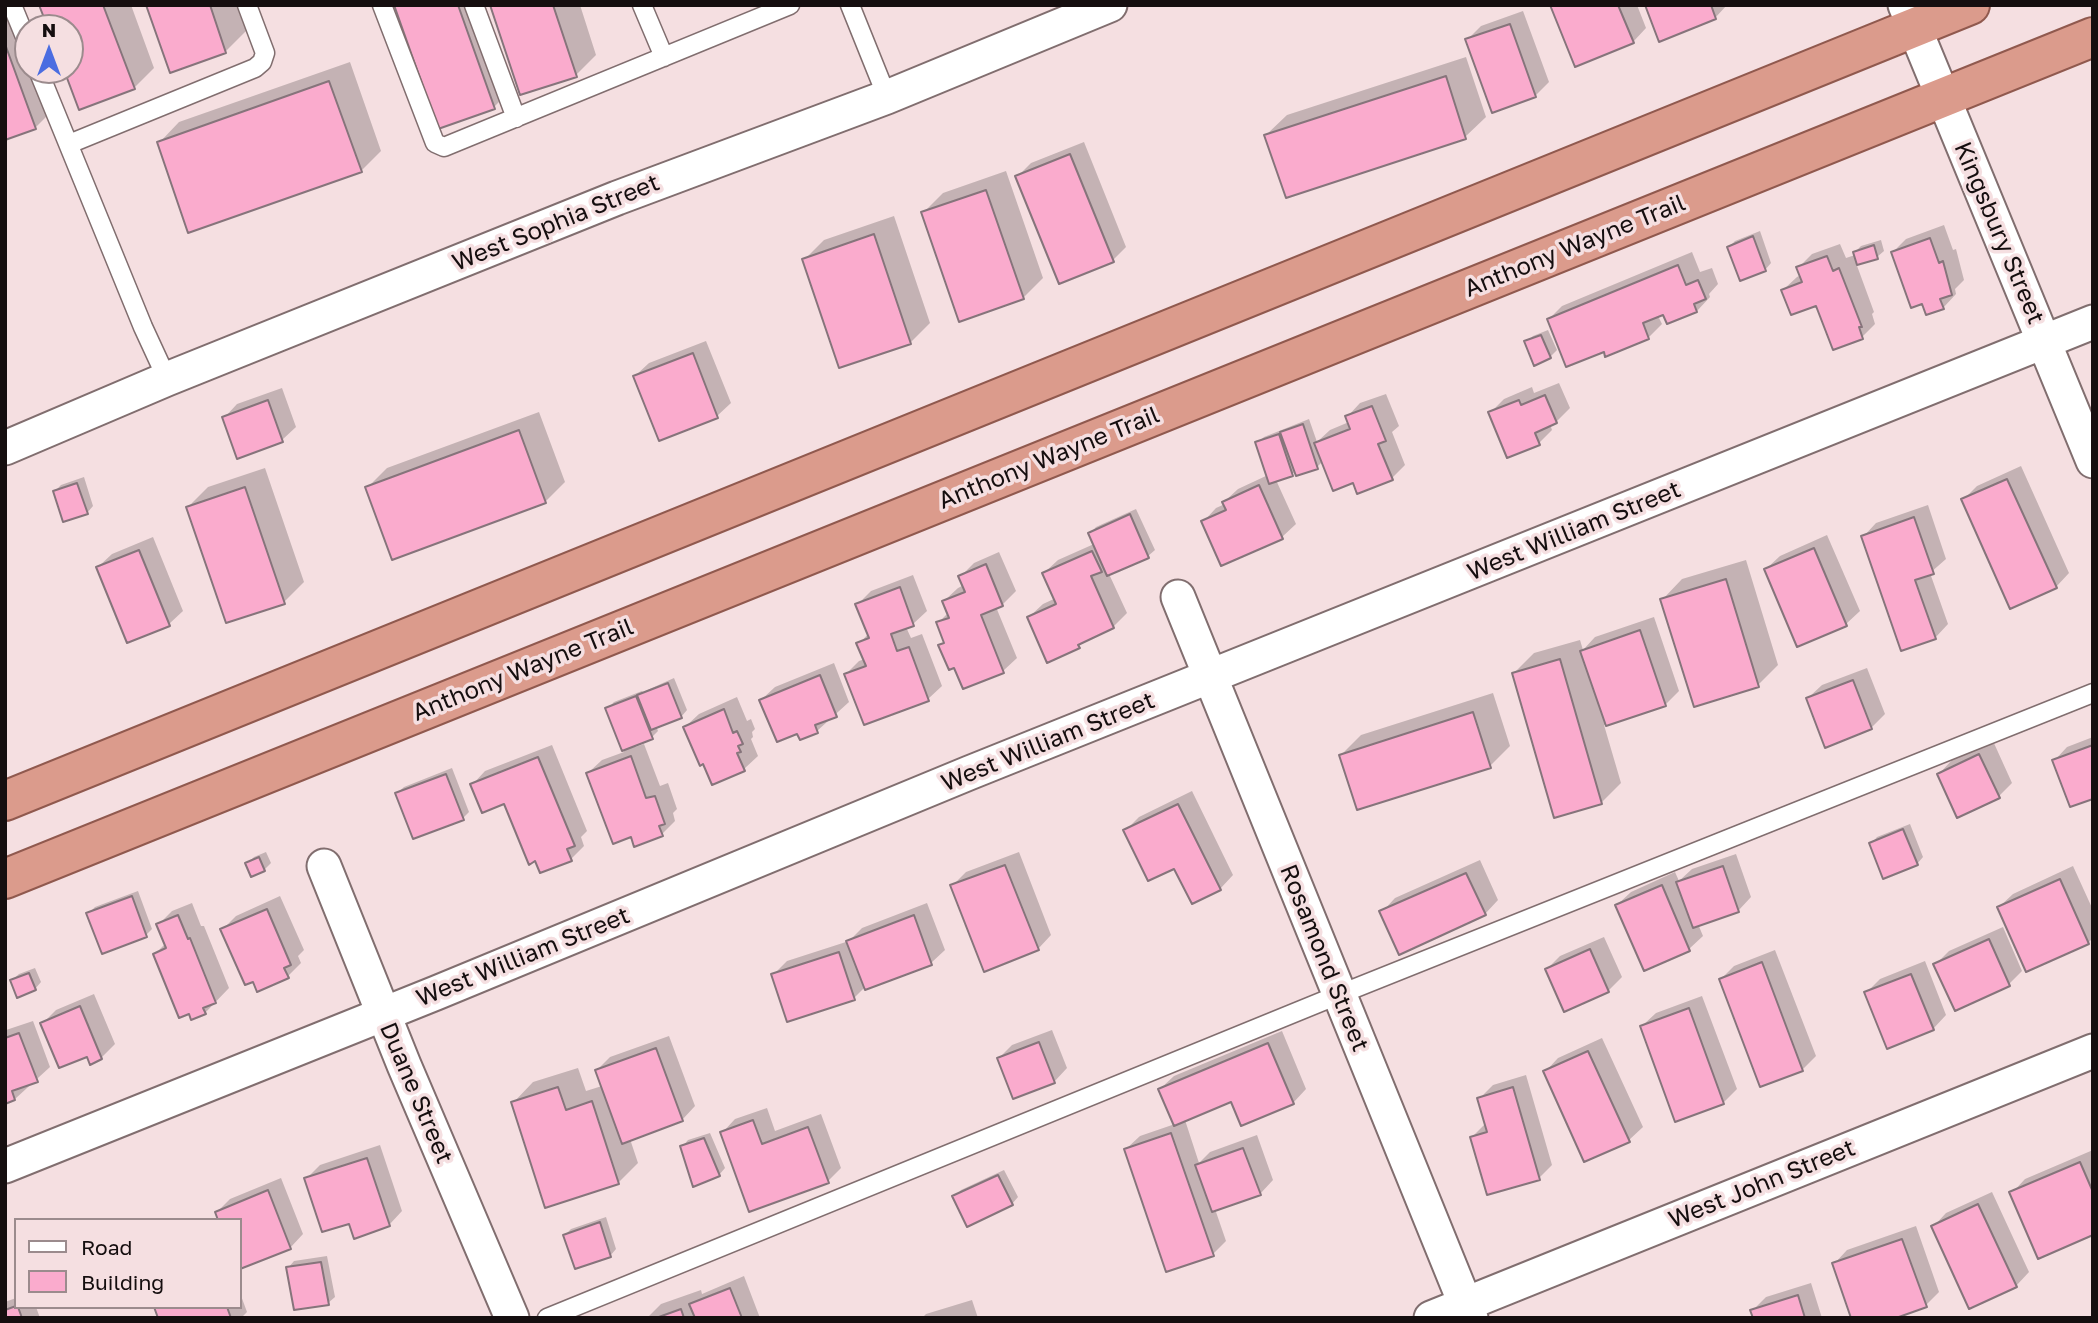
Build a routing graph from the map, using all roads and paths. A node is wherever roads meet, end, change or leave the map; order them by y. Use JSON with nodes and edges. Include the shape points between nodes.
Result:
{"nodes":[{"id":1,"x":247,"y":5,"type":"edge"},
{"id":2,"x":382,"y":5,"type":"edge"},
{"id":3,"x":474,"y":5,"type":"edge"},
{"id":4,"x":642,"y":5,"type":"edge"},
{"id":5,"x":790,"y":5,"type":"edge"},
{"id":6,"x":850,"y":5,"type":"edge"},
{"id":7,"x":1110,"y":5,"type":"edge"},
{"id":8,"x":1970,"y":5,"type":"edge"},
{"id":9,"x":1909,"y":17,"type":"edge"},
{"id":10,"x":2093,"y":37,"type":"edge"},
{"id":11,"x":664,"y":57,"type":"junction"},
{"id":12,"x":44,"y":84,"type":"edge"},
{"id":13,"x":887,"y":97,"type":"junction"},
{"id":14,"x":1943,"y":97,"type":"junction"},
{"id":15,"x":516,"y":118,"type":"junction"},
{"id":16,"x":69,"y":144,"type":"junction"},
{"id":17,"x":2093,"y":322,"type":"edge"},
{"id":18,"x":2044,"y":341,"type":"junction"},
{"id":19,"x":167,"y":379,"type":"junction"},
{"id":20,"x":5,"y":448,"type":"edge"},
{"id":21,"x":2093,"y":461,"type":"edge"},
{"id":22,"x":1178,"y":597,"type":"dead end"},
{"id":23,"x":1211,"y":677,"type":"junction"},
{"id":24,"x":2093,"y":693,"type":"edge"},
{"id":25,"x":5,"y":801,"type":"edge"},
{"id":26,"x":324,"y":866,"type":"dead end"},
{"id":27,"x":5,"y":879,"type":"edge"},
{"id":28,"x":1338,"y":995,"type":"junction"},
{"id":29,"x":383,"y":1014,"type":"junction"},
{"id":30,"x":2093,"y":1051,"type":"edge"},
{"id":31,"x":5,"y":1166,"type":"edge"},
{"id":32,"x":1468,"y":1311,"type":"edge"},
{"id":33,"x":512,"y":1318,"type":"edge"},
{"id":34,"x":547,"y":1318,"type":"edge"},
{"id":35,"x":1431,"y":1318,"type":"edge"}],
"edges":[{"from":1,"to":16,"type":"lane","via":[[265,53],[255,68]]},
{"from":2,"to":15,"type":"lane","via":[[435,144],[444,147]]},
{"from":3,"to":15,"type":"lane"},
{"from":4,"to":11,"type":"lane"},
{"from":5,"to":11,"type":"lane"},
{"from":6,"to":13,"type":"lane"},
{"from":7,"to":13,"type":"street","name":"West Sophia Street"},
{"from":8,"to":9,"type":"highway"},
{"from":9,"to":14,"type":"street","name":"Kingsbury Street"},
{"from":9,"to":25,"type":"highway"},
{"from":10,"to":14,"type":"highway","name":"Anthony Wayne Trail"},
{"from":11,"to":15,"type":"lane"},
{"from":12,"to":16,"type":"lane"},
{"from":13,"to":19,"type":"street","name":"West Sophia Street","via":[[617,198]]},
{"from":14,"to":18,"type":"street","name":"Kingsbury Street"},
{"from":14,"to":27,"type":"highway","name":"Anthony Wayne Trail"},
{"from":16,"to":19,"type":"lane"},
{"from":17,"to":18,"type":"street","name":"West William Street"},
{"from":18,"to":21,"type":"street","name":"Kingsbury Street"},
{"from":18,"to":23,"type":"street","name":"West William Street"},
{"from":19,"to":20,"type":"street","name":"West Sophia Street"},
{"from":22,"to":23,"type":"street","name":"Rosamond Street"},
{"from":23,"to":28,"type":"street","name":"Rosamond Street"},
{"from":23,"to":29,"type":"street","name":"West William Street"},
{"from":24,"to":28,"type":"lane"},
{"from":26,"to":29,"type":"street","name":"Duane Street"},
{"from":28,"to":32,"type":"street","name":"Rosamond Street"},
{"from":28,"to":34,"type":"lane"},
{"from":29,"to":31,"type":"street","name":"West William Street"},
{"from":29,"to":33,"type":"street","name":"Duane Street"},
{"from":30,"to":32,"type":"street","name":"West John Street"},
{"from":32,"to":35,"type":"street","name":"West John Street"}]}
